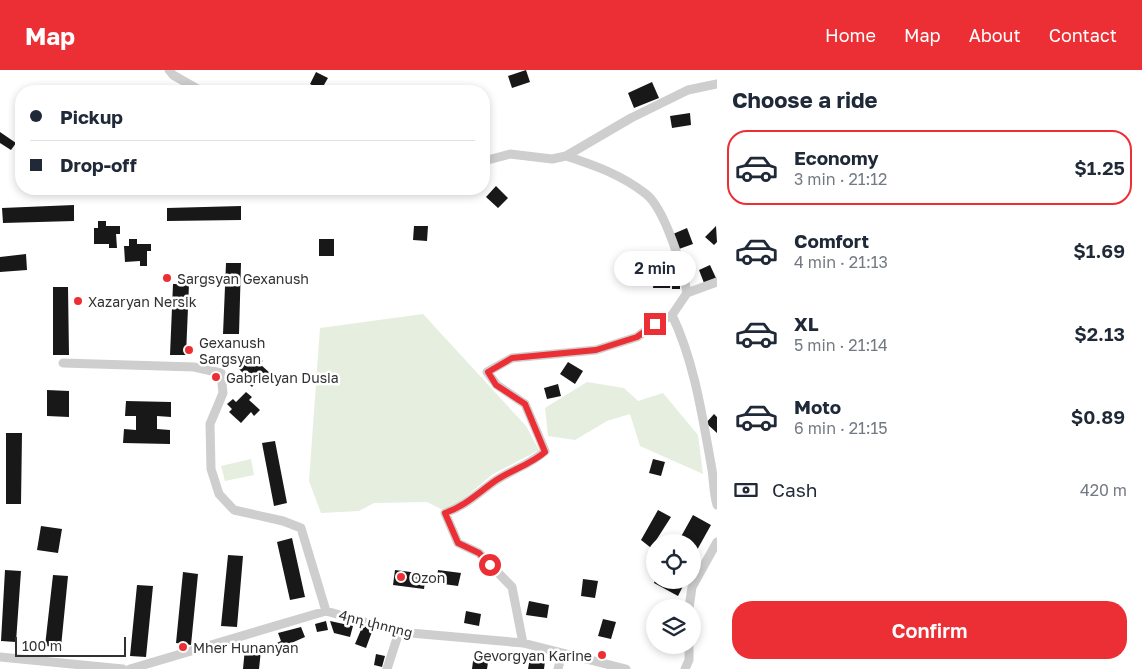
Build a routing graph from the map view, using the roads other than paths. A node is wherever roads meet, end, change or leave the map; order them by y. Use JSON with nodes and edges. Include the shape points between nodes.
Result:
{"nodes":[{"id":1,"x":169,"y":70,"type":"edge"},
{"id":2,"x":717,"y":84,"type":"edge"},
{"id":3,"x":190,"y":85,"type":"edge"},
{"id":4,"x":566,"y":156,"type":"junction"},
{"id":5,"x":490,"y":159,"type":"edge"},
{"id":6,"x":717,"y":282,"type":"edge"},
{"id":7,"x":687,"y":293,"type":"junction"},
{"id":8,"x":672,"y":315,"type":"junction"},
{"id":9,"x":63,"y":363,"type":"dead end"},
{"id":10,"x":715,"y":474,"type":"edge"},
{"id":11,"x":717,"y":506,"type":"edge"},
{"id":12,"x":717,"y":542,"type":"edge"},
{"id":13,"x":690,"y":599,"type":"edge"},
{"id":14,"x":326,"y":610,"type":"junction"},
{"id":15,"x":399,"y":632,"type":"junction"},
{"id":16,"x":523,"y":643,"type":"junction"},
{"id":17,"x":562,"y":653,"type":"junction"},
{"id":18,"x":689,"y":654,"type":"edge"},
{"id":19,"x":0,"y":656,"type":"edge"},
{"id":20,"x":85,"y":667,"type":"edge"},
{"id":21,"x":122,"y":669,"type":"edge"},
{"id":22,"x":130,"y":669,"type":"edge"},
{"id":23,"x":387,"y":669,"type":"edge"},
{"id":24,"x":558,"y":669,"type":"edge"},
{"id":25,"x":626,"y":669,"type":"edge"},
{"id":26,"x":685,"y":669,"type":"edge"}],
"edges":[{"from":1,"to":3,"type":"street"},
{"from":2,"to":4,"type":"street","via":[[688,90]]},
{"from":4,"to":5,"type":"street","via":[[552,159],[510,154]]},
{"from":4,"to":7,"type":"street","via":[[608,170],[648,195],[665,222]]},
{"from":6,"to":7,"type":"street"},
{"from":7,"to":8,"type":"street"},
{"from":8,"to":10,"type":"street","via":[[683,340]]},
{"from":8,"to":16,"type":"street","via":[[637,337],[596,350],[512,358],[488,372],[496,385],[525,404],[545,452],[495,481],[462,507],[445,513],[458,543],[479,553],[512,588]]},
{"from":9,"to":14,"type":"street","via":[[194,367],[221,373],[223,393],[210,424],[211,469],[219,494],[234,510],[300,528]]},
{"from":10,"to":11,"type":"street","via":[[713,494]]},
{"from":12,"to":13,"type":"street","via":[[692,587]]},
{"from":14,"to":15,"type":"street","name":"4րդ փողոց"},
{"from":14,"to":22,"type":"street","name":"4րդ փողոց"},
{"from":15,"to":16,"type":"street","name":"4րդ փողոց"},
{"from":15,"to":23,"type":"street"},
{"from":16,"to":17,"type":"street","name":"4րդ փողոց"},
{"from":17,"to":24,"type":"street"},
{"from":17,"to":25,"type":"street","name":"4րդ փողոց"},
{"from":18,"to":26,"type":"street"},
{"from":19,"to":20,"type":"street"},
{"from":20,"to":21,"type":"street"}]}
